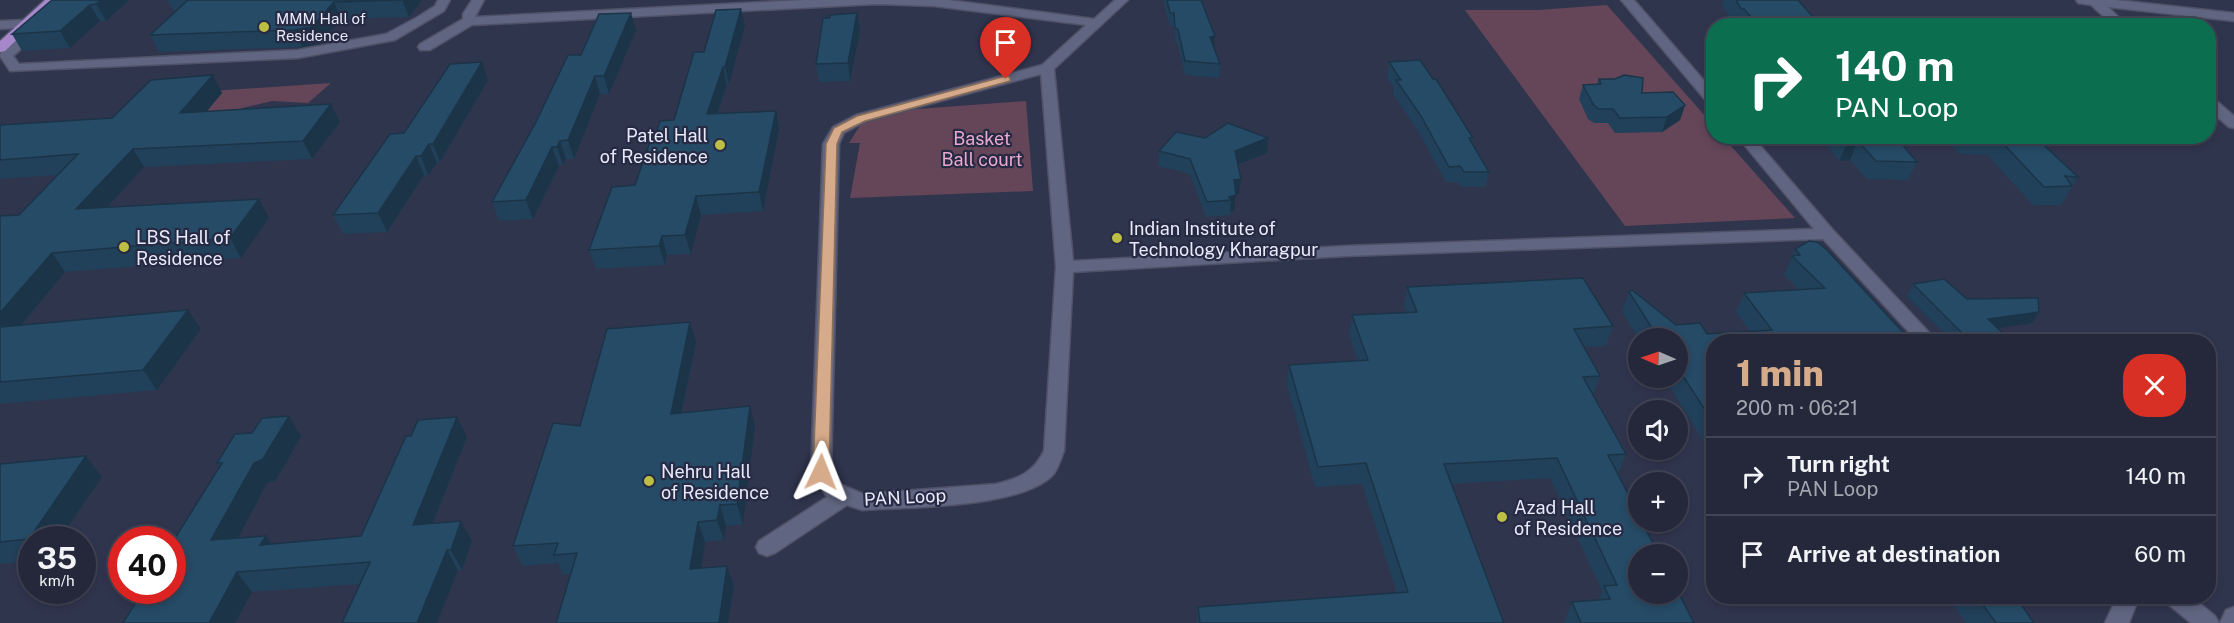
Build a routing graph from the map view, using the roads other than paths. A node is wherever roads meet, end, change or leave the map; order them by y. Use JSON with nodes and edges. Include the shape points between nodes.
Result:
{"nodes":[{"id":1,"x":52,"y":0,"type":"edge"},
{"id":2,"x":71,"y":0,"type":"edge"},
{"id":3,"x":444,"y":0,"type":"edge"},
{"id":4,"x":478,"y":0,"type":"edge"},
{"id":5,"x":877,"y":0,"type":"edge"},
{"id":6,"x":1122,"y":0,"type":"edge"},
{"id":7,"x":1627,"y":0,"type":"edge"},
{"id":8,"x":2088,"y":1,"type":"edge"},
{"id":9,"x":2234,"y":17,"type":"edge"},
{"id":10,"x":2111,"y":18,"type":"edge"},
{"id":11,"x":469,"y":21,"type":"junction"},
{"id":12,"x":1097,"y":23,"type":"junction"},
{"id":13,"x":25,"y":24,"type":"junction"},
{"id":14,"x":0,"y":25,"type":"edge"},
{"id":15,"x":425,"y":47,"type":"dead end"},
{"id":16,"x":0,"y":48,"type":"edge"},
{"id":17,"x":1047,"y":68,"type":"junction"},
{"id":18,"x":1706,"y":92,"type":"edge"},
{"id":19,"x":2216,"y":108,"type":"edge"},
{"id":20,"x":2234,"y":124,"type":"edge"},
{"id":21,"x":1751,"y":144,"type":"edge"},
{"id":22,"x":1827,"y":234,"type":"junction"},
{"id":23,"x":1065,"y":267,"type":"junction"},
{"id":24,"x":1921,"y":334,"type":"edge"},
{"id":25,"x":846,"y":495,"type":"junction"},
{"id":26,"x":767,"y":547,"type":"dead end"},
{"id":27,"x":2125,"y":604,"type":"edge"},
{"id":28,"x":2184,"y":604,"type":"edge"},
{"id":29,"x":2234,"y":617,"type":"edge"},
{"id":30,"x":2117,"y":623,"type":"edge"},
{"id":31,"x":2207,"y":623,"type":"edge"},
{"id":32,"x":2232,"y":623,"type":"edge"}],
"edges":[{"from":1,"to":13,"type":"main road"},
{"from":2,"to":3,"type":"street","via":[[6,55],[15,68],[298,54],[390,37],[440,8]]},
{"from":4,"to":11,"type":"street"},
{"from":5,"to":11,"type":"street"},
{"from":5,"to":12,"type":"street","via":[[934,2]]},
{"from":6,"to":12,"type":"street","name":"PAN Loop"},
{"from":7,"to":18,"type":"street"},
{"from":8,"to":9,"type":"street"},
{"from":8,"to":10,"type":"street"},
{"from":11,"to":15,"type":"street"},
{"from":12,"to":17,"type":"street","name":"PAN Loop"},
{"from":13,"to":14,"type":"street"},
{"from":13,"to":16,"type":"main road"},
{"from":17,"to":23,"type":"street","name":"PAN Loop"},
{"from":17,"to":25,"type":"street","name":"PAN Loop","via":[[861,118],[838,130],[831,144],[821,472],[835,491]]},
{"from":19,"to":20,"type":"street"},
{"from":21,"to":22,"type":"street"},
{"from":22,"to":23,"type":"street","via":[[1346,251]]},
{"from":22,"to":24,"type":"street"},
{"from":23,"to":25,"type":"street","name":"PAN Loop","via":[[1054,451],[1045,470],[1020,485],[996,492],[862,502]]},
{"from":25,"to":26,"type":"street"},
{"from":27,"to":30,"type":"street"},
{"from":28,"to":31,"type":"street"},
{"from":29,"to":32,"type":"street"}]}
